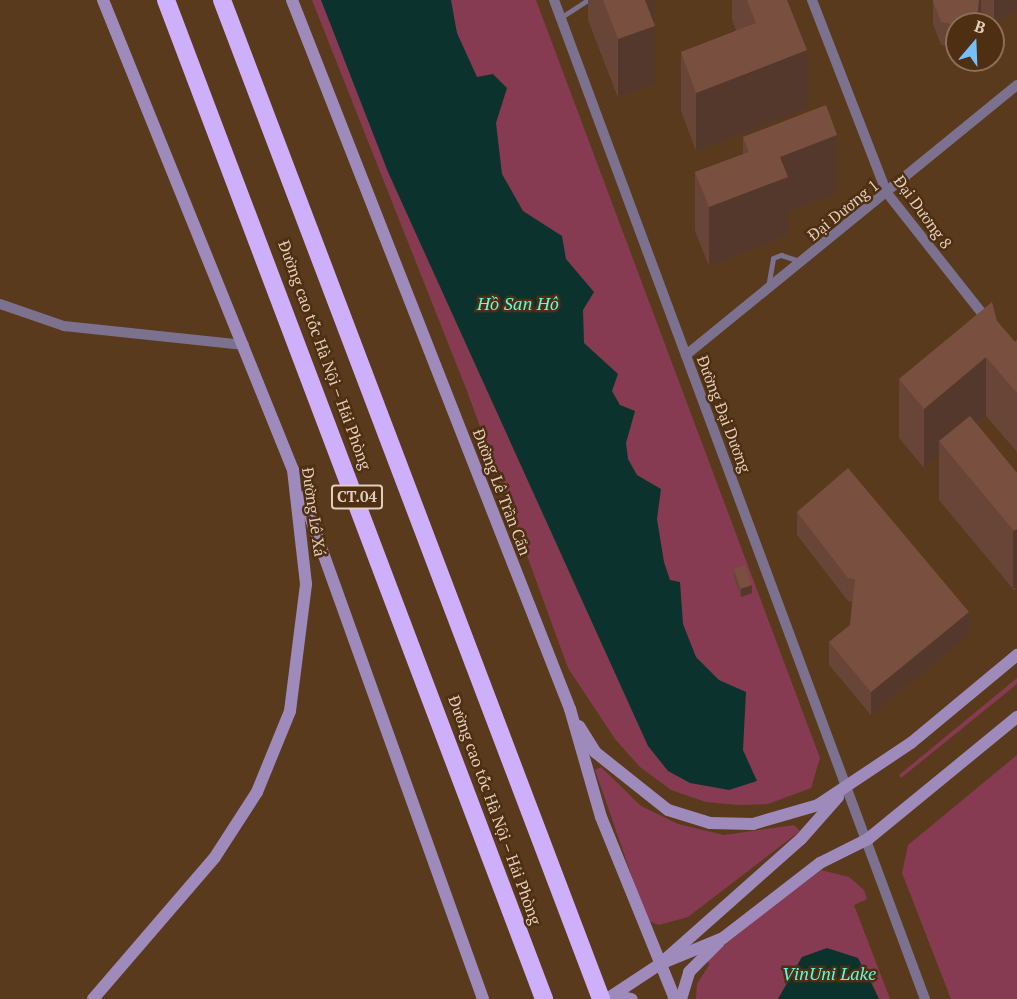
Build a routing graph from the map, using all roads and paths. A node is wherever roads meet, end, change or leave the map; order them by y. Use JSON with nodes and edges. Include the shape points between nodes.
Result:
{"nodes":[{"id":1,"x":103,"y":0,"type":"edge"},
{"id":2,"x":166,"y":0,"type":"edge"},
{"id":3,"x":222,"y":0,"type":"edge"},
{"id":4,"x":292,"y":0,"type":"edge"},
{"id":5,"x":554,"y":0,"type":"edge"},
{"id":6,"x":588,"y":0,"type":"edge"},
{"id":7,"x":812,"y":0,"type":"edge"},
{"id":8,"x":560,"y":18,"type":"junction"},
{"id":9,"x":1017,"y":85,"type":"edge"},
{"id":10,"x":886,"y":193,"type":"junction"},
{"id":11,"x":801,"y":262,"type":"junction"},
{"id":12,"x":768,"y":289,"type":"junction"},
{"id":13,"x":0,"y":304,"type":"edge"},
{"id":14,"x":998,"y":333,"type":"edge"},
{"id":15,"x":244,"y":345,"type":"junction"},
{"id":16,"x":686,"y":355,"type":"junction"},
{"id":17,"x":293,"y":470,"type":"junction"},
{"id":18,"x":1017,"y":655,"type":"edge"},
{"id":19,"x":570,"y":710,"type":"junction"},
{"id":20,"x":1017,"y":717,"type":"edge"},
{"id":21,"x":849,"y":785,"type":"junction"},
{"id":22,"x":868,"y":839,"type":"junction"},
{"id":23,"x":723,"y":938,"type":"junction"},
{"id":24,"x":660,"y":964,"type":"junction"},
{"id":25,"x":544,"y":997,"type":"edge"},
{"id":26,"x":608,"y":998,"type":"edge"},
{"id":27,"x":93,"y":999,"type":"edge"},
{"id":28,"x":483,"y":999,"type":"edge"},
{"id":29,"x":632,"y":999,"type":"edge"},
{"id":30,"x":675,"y":999,"type":"edge"},
{"id":31,"x":681,"y":999,"type":"edge"},
{"id":32,"x":925,"y":999,"type":"edge"}],
"edges":[{"from":1,"to":15,"type":"main road","name":"Đường Lê Xá"},
{"from":2,"to":25,"type":"highway","name":"Đường cao tốc Hà Nội – Hải Phòng","number":"CT.04"},
{"from":3,"to":26,"type":"highway","name":"Đường cao tốc Hà Nội – Hải Phòng","number":"CT.04","via":[[589,964]]},
{"from":4,"to":19,"type":"main road","name":"Đường Lê Trần Cẩn"},
{"from":5,"to":8,"type":"street","name":"Đường Đại Dương"},
{"from":6,"to":8,"type":"lane"},
{"from":7,"to":10,"type":"street","name":"Đại Dương 8"},
{"from":8,"to":16,"type":"street","name":"Đường Đại Dương"},
{"from":9,"to":10,"type":"street","name":"Đại Dương 1"},
{"from":10,"to":11,"type":"street","name":"Đại Dương 1"},
{"from":10,"to":14,"type":"street","name":"Đại Dương 8"},
{"from":11,"to":12,"type":"street","name":"Đại Dương 1"},
{"from":11,"to":12,"type":"lane","via":[[781,255],[772,258]]},
{"from":12,"to":16,"type":"street","name":"Đại Dương 1"},
{"from":13,"to":15,"type":"street","via":[[64,326]]},
{"from":15,"to":17,"type":"main road","name":"Đường Lê Xá"},
{"from":16,"to":21,"type":"street","name":"Đường Đại Dương"},
{"from":17,"to":27,"type":"main road","name":"Đường Lê Xá","via":[[304,551],[305,625],[290,711],[277,751],[215,857]]},
{"from":17,"to":28,"type":"main road"},
{"from":18,"to":21,"type":"main road","via":[[911,743]]},
{"from":19,"to":21,"type":"main road","via":[[595,752],[624,779],[687,817],[753,824],[818,806]]},
{"from":19,"to":24,"type":"main road","name":"Đường Lê Trần Cẩn","via":[[601,817]]},
{"from":20,"to":22,"type":"main road"},
{"from":21,"to":22,"type":"street","name":"Đường Đại Dương"},
{"from":21,"to":24,"type":"main road","via":[[801,839]]},
{"from":22,"to":23,"type":"main road","via":[[820,863]]},
{"from":22,"to":32,"type":"street","name":"Đường Đại Dương"},
{"from":23,"to":24,"type":"main road"},
{"from":23,"to":31,"type":"main road","via":[[689,972]]},
{"from":24,"to":26,"type":"main road"},
{"from":24,"to":30,"type":"main road","name":"Đường Lê Trần Cẩn"},
{"from":26,"to":29,"type":"main road"}]}
